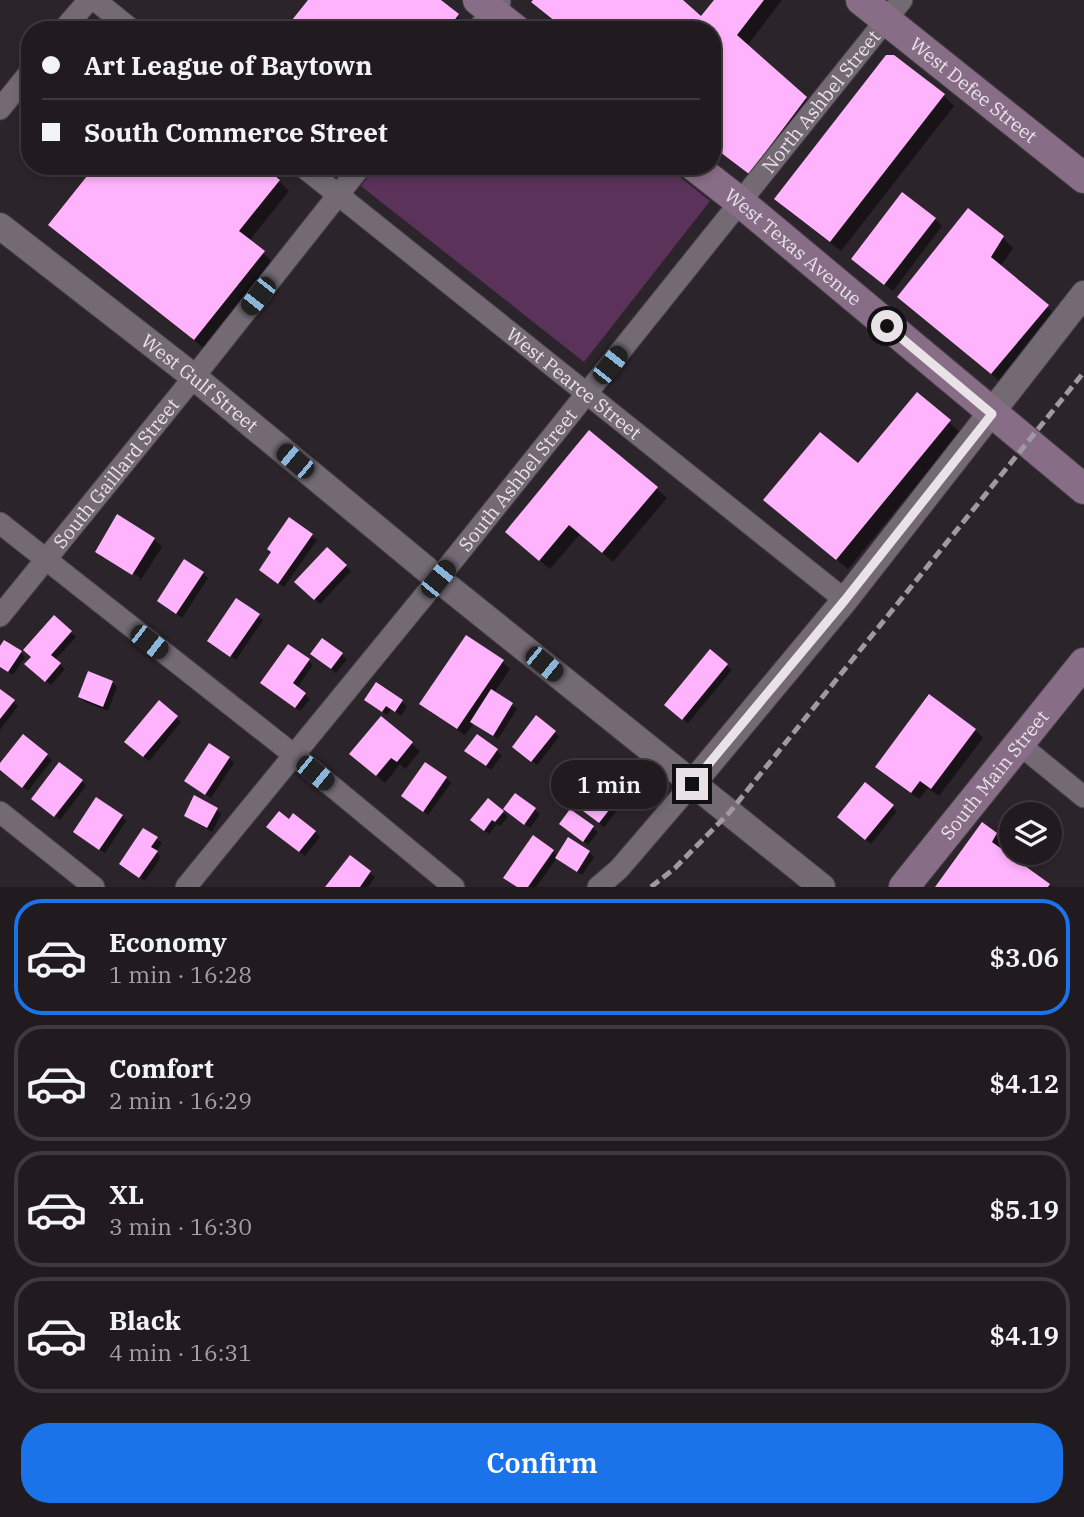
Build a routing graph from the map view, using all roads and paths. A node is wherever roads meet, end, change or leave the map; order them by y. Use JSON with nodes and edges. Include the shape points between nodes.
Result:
{"nodes":[{"id":1,"x":89,"y":0,"type":"edge"},
{"id":2,"x":95,"y":0,"type":"edge"},
{"id":3,"x":861,"y":0,"type":"edge"},
{"id":4,"x":487,"y":10,"type":"edge"},
{"id":5,"x":894,"y":10,"type":"edge"},
{"id":6,"x":71,"y":21,"type":"edge"},
{"id":7,"x":121,"y":21,"type":"edge"},
{"id":8,"x":503,"y":21,"type":"edge"},
{"id":9,"x":21,"y":83,"type":"edge"},
{"id":10,"x":0,"y":109,"type":"edge"},
{"id":11,"x":313,"y":175,"type":"edge"},
{"id":12,"x":354,"y":175,"type":"edge"},
{"id":13,"x":706,"y":175,"type":"edge"},
{"id":14,"x":1084,"y":178,"type":"edge"},
{"id":15,"x":337,"y":195,"type":"junction"},
{"id":16,"x":740,"y":202,"type":"junction"},
{"id":17,"x":0,"y":226,"type":"edge"},
{"id":18,"x":1084,"y":294,"type":"edge"},
{"id":19,"x":194,"y":377,"type":"junction"},
{"id":20,"x":586,"y":394,"type":"junction"},
{"id":21,"x":992,"y":414,"type":"junction"},
{"id":22,"x":1084,"y":489,"type":"edge"},
{"id":23,"x":0,"y":523,"type":"edge"},
{"id":24,"x":46,"y":560,"type":"junction"},
{"id":25,"x":438,"y":579,"type":"junction"},
{"id":26,"x":845,"y":600,"type":"junction"},
{"id":27,"x":0,"y":616,"type":"edge"},
{"id":28,"x":1084,"y":663,"type":"edge"},
{"id":29,"x":1018,"y":744,"type":"junction"},
{"id":30,"x":294,"y":755,"type":"junction"},
{"id":31,"x":692,"y":784,"type":"junction"},
{"id":32,"x":1084,"y":797,"type":"edge"},
{"id":33,"x":0,"y":812,"type":"edge"},
{"id":34,"x":94,"y":887,"type":"edge"},
{"id":35,"x":186,"y":887,"type":"edge"},
{"id":36,"x":454,"y":887,"type":"edge"},
{"id":37,"x":598,"y":887,"type":"edge"},
{"id":38,"x":822,"y":887,"type":"edge"},
{"id":39,"x":904,"y":887,"type":"edge"}],
"edges":[{"from":1,"to":6,"type":"street"},
{"from":2,"to":7,"type":"street"},
{"from":3,"to":5,"type":"main road","name":"West Defee Street"},
{"from":4,"to":8,"type":"main road"},
{"from":5,"to":14,"type":"main road","name":"West Defee Street"},
{"from":5,"to":16,"type":"street","name":"North Ashbel Street"},
{"from":9,"to":10,"type":"street"},
{"from":11,"to":15,"type":"street","name":"West Pearce Street"},
{"from":12,"to":15,"type":"street","name":"South Gaillard Street"},
{"from":13,"to":16,"type":"main road","name":"West Texas Avenue"},
{"from":15,"to":19,"type":"street","name":"South Gaillard Street"},
{"from":15,"to":20,"type":"street","name":"West Pearce Street"},
{"from":16,"to":20,"type":"street","name":"South Ashbel Street"},
{"from":16,"to":21,"type":"main road","name":"West Texas Avenue"},
{"from":17,"to":19,"type":"street","name":"West Gulf Street"},
{"from":18,"to":21,"type":"street"},
{"from":19,"to":24,"type":"street","name":"South Gaillard Street"},
{"from":19,"to":25,"type":"street","name":"West Gulf Street"},
{"from":20,"to":25,"type":"street","name":"South Ashbel Street"},
{"from":20,"to":26,"type":"street","name":"West Pearce Street"},
{"from":21,"to":22,"type":"main road","name":"West Texas Avenue"},
{"from":21,"to":26,"type":"street"},
{"from":23,"to":24,"type":"street"},
{"from":24,"to":27,"type":"street","name":"South Gaillard Street"},
{"from":24,"to":30,"type":"street"},
{"from":25,"to":30,"type":"street","name":"South Ashbel Street"},
{"from":25,"to":31,"type":"street","name":"West Gulf Street"},
{"from":26,"to":31,"type":"street"},
{"from":28,"to":29,"type":"main road","name":"South Main Street"},
{"from":29,"to":32,"type":"street"},
{"from":29,"to":39,"type":"main road","name":"South Main Street"},
{"from":30,"to":35,"type":"street","name":"South Ashbel Street"},
{"from":30,"to":36,"type":"street"},
{"from":31,"to":37,"type":"street"},
{"from":31,"to":38,"type":"street","name":"West Gulf Street"},
{"from":33,"to":34,"type":"street"}]}
